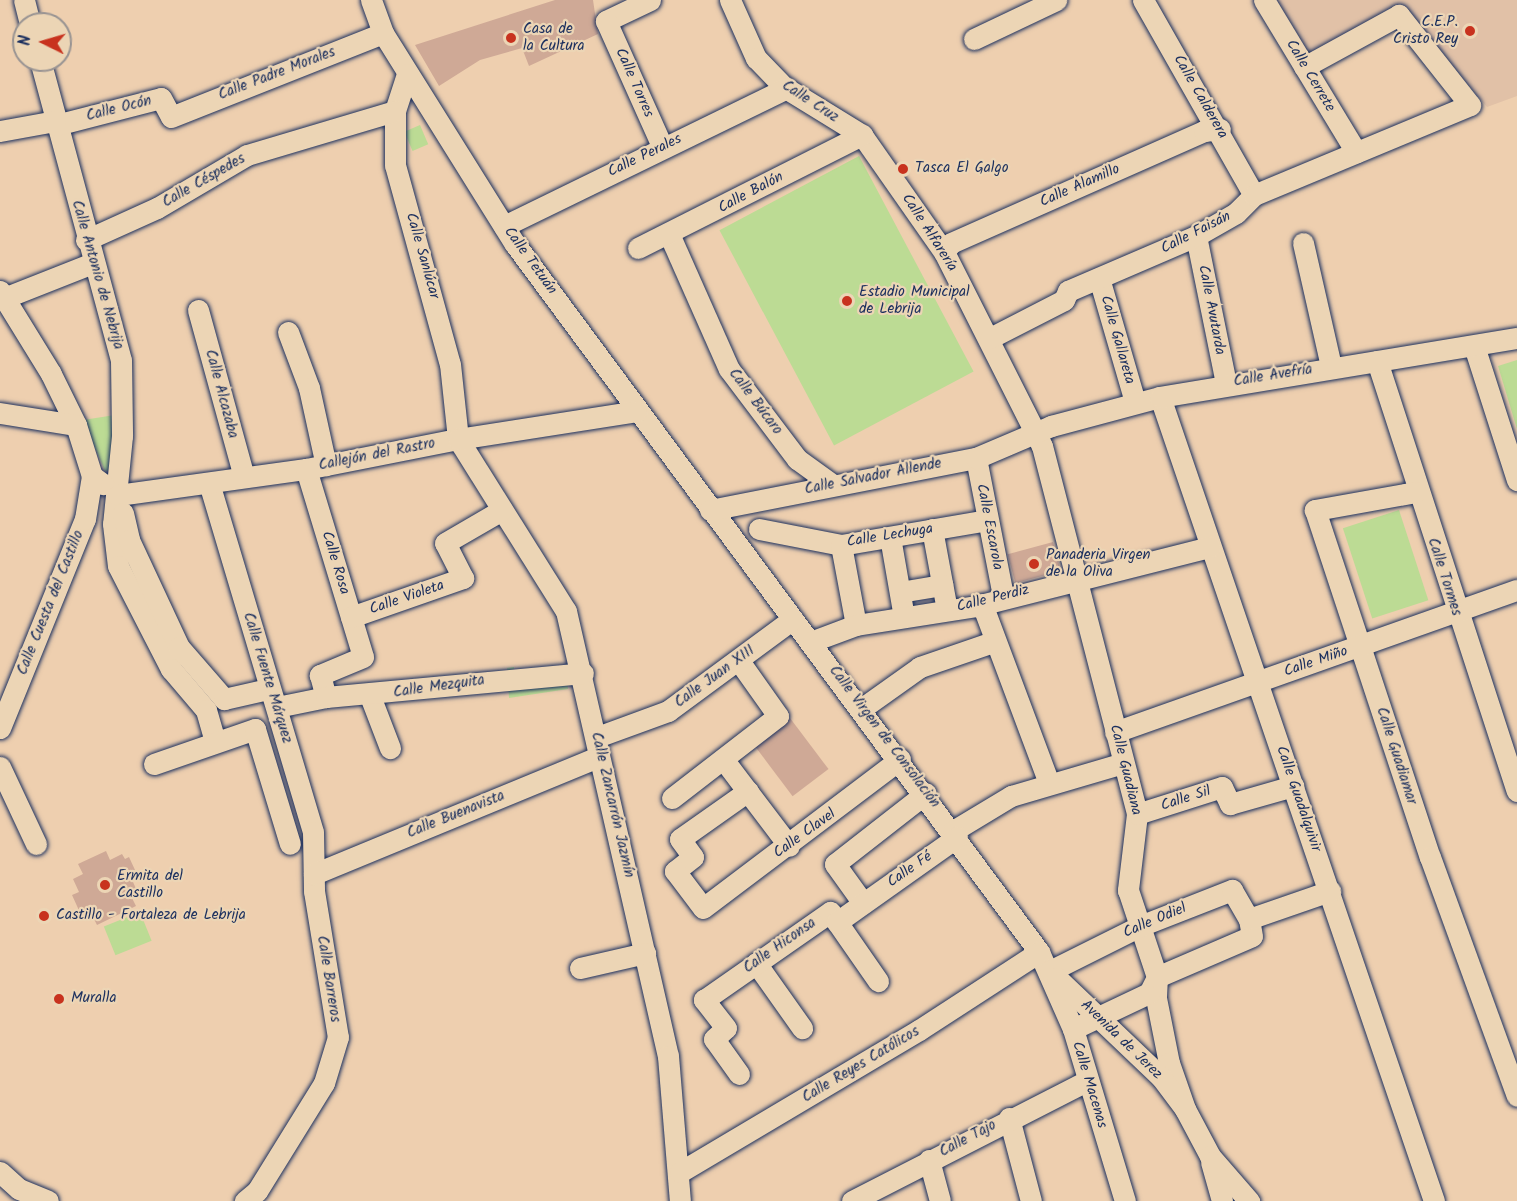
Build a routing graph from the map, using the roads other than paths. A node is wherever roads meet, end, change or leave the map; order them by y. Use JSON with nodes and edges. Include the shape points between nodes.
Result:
{"nodes":[{"id":1,"x":371,"y":0,"type":"edge"},
{"id":2,"x":650,"y":0,"type":"edge"},
{"id":3,"x":730,"y":0,"type":"edge"},
{"id":4,"x":1056,"y":0,"type":"edge"},
{"id":5,"x":1063,"y":0,"type":"edge"},
{"id":6,"x":1075,"y":0,"type":"edge"},
{"id":7,"x":1143,"y":0,"type":"edge"},
{"id":8,"x":1264,"y":0,"type":"edge"},
{"id":9,"x":383,"y":33,"type":"junction"},
{"id":10,"x":974,"y":39,"type":"dead end"},
{"id":11,"x":1304,"y":67,"type":"junction"},
{"id":12,"x":42,"y":72,"type":"edge"},
{"id":13,"x":407,"y":74,"type":"junction"},
{"id":14,"x":787,"y":88,"type":"junction"},
{"id":15,"x":395,"y":111,"type":"junction"},
{"id":16,"x":171,"y":117,"type":"joint"},
{"id":17,"x":55,"y":123,"type":"junction"},
{"id":18,"x":1220,"y":129,"type":"junction"},
{"id":19,"x":0,"y":131,"type":"edge"},
{"id":20,"x":862,"y":135,"type":"junction"},
{"id":21,"x":662,"y":146,"type":"junction"},
{"id":22,"x":1356,"y":152,"type":"junction"},
{"id":23,"x":1254,"y":195,"type":"junction"},
{"id":24,"x":504,"y":226,"type":"junction"},
{"id":25,"x":670,"y":236,"type":"junction"},
{"id":26,"x":1196,"y":236,"type":"junction"},
{"id":27,"x":86,"y":240,"type":"junction"},
{"id":28,"x":1303,"y":243,"type":"dead end"},
{"id":29,"x":638,"y":248,"type":"dead end"},
{"id":30,"x":944,"y":252,"type":"junction"},
{"id":31,"x":93,"y":263,"type":"junction"},
{"id":32,"x":1099,"y":278,"type":"junction"},
{"id":33,"x":2,"y":295,"type":"edge"},
{"id":34,"x":198,"y":310,"type":"dead end"},
{"id":35,"x":288,"y":332,"type":"dead end"},
{"id":36,"x":990,"y":338,"type":"junction"},
{"id":37,"x":1517,"y":338,"type":"edge"},
{"id":38,"x":1474,"y":346,"type":"junction"},
{"id":39,"x":1377,"y":361,"type":"junction"},
{"id":40,"x":1330,"y":366,"type":"junction"},
{"id":41,"x":1226,"y":383,"type":"junction"},
{"id":42,"x":1160,"y":397,"type":"junction"},
{"id":43,"x":1135,"y":402,"type":"junction"},
{"id":44,"x":636,"y":411,"type":"junction"},
{"id":45,"x":0,"y":413,"type":"edge"},
{"id":46,"x":76,"y":425,"type":"junction"},
{"id":47,"x":1032,"y":433,"type":"junction"},
{"id":48,"x":458,"y":439,"type":"junction"},
{"id":49,"x":975,"y":458,"type":"junction"},
{"id":50,"x":316,"y":467,"type":"junction"},
{"id":51,"x":92,"y":476,"type":"junction"},
{"id":52,"x":244,"y":477,"type":"junction"},
{"id":53,"x":1517,"y":480,"type":"edge"},
{"id":54,"x":833,"y":485,"type":"junction"},
{"id":55,"x":212,"y":492,"type":"junction"},
{"id":56,"x":1416,"y":492,"type":"junction"},
{"id":57,"x":118,"y":495,"type":"junction"},
{"id":58,"x":502,"y":510,"type":"junction"},
{"id":59,"x":710,"y":510,"type":"junction"},
{"id":60,"x":987,"y":520,"type":"junction"},
{"id":61,"x":759,"y":529,"type":"dead end"},
{"id":62,"x":932,"y":530,"type":"junction"},
{"id":63,"x":890,"y":537,"type":"junction"},
{"id":64,"x":841,"y":545,"type":"junction"},
{"id":65,"x":1210,"y":547,"type":"junction"},
{"id":66,"x":1077,"y":580,"type":"junction"},
{"id":67,"x":942,"y":585,"type":"junction"},
{"id":68,"x":1517,"y":591,"type":"edge"},
{"id":69,"x":900,"y":592,"type":"junction"},
{"id":70,"x":1003,"y":596,"type":"junction"},
{"id":71,"x":982,"y":604,"type":"junction"},
{"id":72,"x":947,"y":610,"type":"junction"},
{"id":73,"x":1455,"y":612,"type":"junction"},
{"id":74,"x":351,"y":617,"type":"junction"},
{"id":75,"x":904,"y":617,"type":"junction"},
{"id":76,"x":793,"y":619,"type":"junction"},
{"id":77,"x":856,"y":625,"type":"junction"},
{"id":78,"x":813,"y":641,"type":"junction"},
{"id":79,"x":993,"y":642,"type":"junction"},
{"id":80,"x":1360,"y":647,"type":"junction"},
{"id":81,"x":739,"y":661,"type":"junction"},
{"id":82,"x":583,"y":673,"type":"junction"},
{"id":83,"x":1259,"y":681,"type":"junction"},
{"id":84,"x":370,"y":696,"type":"junction"},
{"id":85,"x":326,"y":697,"type":"junction"},
{"id":86,"x":273,"y":698,"type":"junction"},
{"id":87,"x":861,"y":709,"type":"junction"},
{"id":88,"x":0,"y":728,"type":"edge"},
{"id":89,"x":1115,"y":732,"type":"junction"},
{"id":90,"x":215,"y":741,"type":"junction"},
{"id":91,"x":601,"y":742,"type":"junction"},
{"id":92,"x":390,"y":748,"type":"dead end"},
{"id":93,"x":723,"y":759,"type":"junction"},
{"id":94,"x":900,"y":759,"type":"junction"},
{"id":95,"x":1123,"y":763,"type":"junction"},
{"id":96,"x":154,"y":764,"type":"dead end"},
{"id":97,"x":0,"y":767,"type":"edge"},
{"id":98,"x":1049,"y":783,"type":"junction"},
{"id":99,"x":1293,"y":786,"type":"junction"},
{"id":100,"x":748,"y":791,"type":"junction"},
{"id":101,"x":1517,"y":791,"type":"edge"},
{"id":102,"x":926,"y":793,"type":"junction"},
{"id":103,"x":672,"y":798,"type":"dead end"},
{"id":104,"x":1137,"y":814,"type":"junction"},
{"id":105,"x":955,"y":834,"type":"junction"},
{"id":106,"x":36,"y":844,"type":"dead end"},
{"id":107,"x":290,"y":844,"type":"dead end"},
{"id":108,"x":789,"y":846,"type":"junction"},
{"id":109,"x":315,"y":874,"type":"junction"},
{"id":110,"x":1330,"y":891,"type":"junction"},
{"id":111,"x":863,"y":903,"type":"junction"},
{"id":112,"x":833,"y":917,"type":"junction"},
{"id":113,"x":1248,"y":919,"type":"junction"},
{"id":114,"x":1140,"y":926,"type":"junction"},
{"id":115,"x":1039,"y":952,"type":"junction"},
{"id":116,"x":645,"y":953,"type":"junction"},
{"id":117,"x":756,"y":963,"type":"junction"},
{"id":118,"x":580,"y":968,"type":"dead end"},
{"id":119,"x":1050,"y":971,"type":"junction"},
{"id":120,"x":1157,"y":977,"type":"junction"},
{"id":121,"x":878,"y":981,"type":"dead end"},
{"id":122,"x":1096,"y":1017,"type":"junction"},
{"id":123,"x":802,"y":1028,"type":"dead end"},
{"id":124,"x":1073,"y":1029,"type":"junction"},
{"id":125,"x":739,"y":1074,"type":"dead end"},
{"id":126,"x":1087,"y":1081,"type":"junction"},
{"id":127,"x":1517,"y":1096,"type":"edge"},
{"id":128,"x":1185,"y":1109,"type":"junction"},
{"id":129,"x":1009,"y":1118,"type":"junction"},
{"id":130,"x":1210,"y":1156,"type":"junction"},
{"id":131,"x":929,"y":1160,"type":"junction"},
{"id":132,"x":0,"y":1172,"type":"edge"},
{"id":133,"x":680,"y":1172,"type":"junction"},
{"id":134,"x":48,"y":1201,"type":"edge"},
{"id":135,"x":245,"y":1201,"type":"edge"},
{"id":136,"x":680,"y":1201,"type":"edge"},
{"id":137,"x":852,"y":1201,"type":"edge"},
{"id":138,"x":940,"y":1201,"type":"edge"},
{"id":139,"x":1031,"y":1201,"type":"edge"},
{"id":140,"x":1125,"y":1201,"type":"edge"},
{"id":141,"x":1222,"y":1201,"type":"edge"},
{"id":142,"x":1249,"y":1201,"type":"edge"},
{"id":143,"x":1434,"y":1201,"type":"edge"}],
"edges":[{"from":1,"to":9,"type":"street","name":"Calle Tetuán"},
{"from":2,"to":21,"type":"street","name":"Calle Torres","via":[[606,21]]},
{"from":3,"to":14,"type":"street","name":"Calle Cruz","via":[[756,58]]},
{"from":4,"to":10,"type":"street"},
{"from":5,"to":6,"type":"street","via":[[1066,5]]},
{"from":7,"to":18,"type":"street","name":"Calle Calderera"},
{"from":8,"to":11,"type":"street","name":"Calle Cerrete"},
{"from":9,"to":13,"type":"street","name":"Calle Tetuán"},
{"from":9,"to":16,"type":"street","name":"Calle Padre Morales"},
{"from":11,"to":22,"type":"street","name":"Calle Cerrete"},
{"from":11,"to":22,"type":"street","name":"Calle Faisán","via":[[1399,15],[1470,105]]},
{"from":12,"to":17,"type":"street","name":"Calle Antonio de Nebrija"},
{"from":13,"to":15,"type":"street","name":"Calle Sanlúcar"},
{"from":13,"to":24,"type":"street","name":"Calle Tetuán"},
{"from":14,"to":20,"type":"street","name":"Calle Cruz"},
{"from":14,"to":21,"type":"street","name":"Calle Perales"},
{"from":15,"to":27,"type":"street","name":"Calle Céspedes","via":[[247,155],[157,208]]},
{"from":15,"to":48,"type":"street","name":"Calle Sanlúcar","via":[[395,165],[450,364]]},
{"from":16,"to":17,"type":"street","name":"Calle Ocón","via":[[161,98]]},
{"from":17,"to":19,"type":"street","name":"Calle Ocón"},
{"from":17,"to":27,"type":"street","name":"Calle Antonio de Nebrija"},
{"from":18,"to":23,"type":"street","name":"Calle Calderera"},
{"from":18,"to":30,"type":"street","name":"Calle Alamillo","via":[[1204,131],[951,243]]},
{"from":20,"to":25,"type":"street","name":"Calle Balón"},
{"from":20,"to":30,"type":"street","name":"Calle Alfarería"},
{"from":21,"to":24,"type":"street","name":"Calle Perales"},
{"from":22,"to":23,"type":"street","name":"Calle Faisán"},
{"from":23,"to":26,"type":"street","name":"Calle Faisán","via":[[1236,213]]},
{"from":24,"to":44,"type":"street","name":"Calle Tetuán"},
{"from":25,"to":29,"type":"street","name":"Calle Balón"},
{"from":25,"to":54,"type":"street","name":"Calle Búcaro","via":[[729,369],[798,459]]},
{"from":26,"to":32,"type":"street","name":"Calle Faisán"},
{"from":26,"to":41,"type":"street","name":"Calle Avutarda"},
{"from":27,"to":31,"type":"street","name":"Calle Antonio de Nebrija"},
{"from":28,"to":40,"type":"street"},
{"from":30,"to":36,"type":"street","name":"Calle Alfarería"},
{"from":31,"to":33,"type":"street"},
{"from":31,"to":57,"type":"street","name":"Calle Antonio de Nebrija","via":[[121,360]]},
{"from":32,"to":36,"type":"street","name":"Calle Faisán","via":[[1068,291],[1064,300]]},
{"from":32,"to":43,"type":"street","name":"Calle Gallareta"},
{"from":33,"to":46,"type":"street"},
{"from":34,"to":52,"type":"street","name":"Calle Alcazaba"},
{"from":35,"to":50,"type":"street","name":"Calle Rosa","via":[[309,388]]},
{"from":36,"to":47,"type":"street","name":"Calle Alfarería"},
{"from":37,"to":38,"type":"street","name":"Calle Avefría"},
{"from":38,"to":39,"type":"street","name":"Calle Avefría"},
{"from":38,"to":53,"type":"street"},
{"from":39,"to":40,"type":"street","name":"Calle Avefría"},
{"from":39,"to":56,"type":"street","name":"Calle Tormes"},
{"from":40,"to":41,"type":"street","name":"Calle Avefría"},
{"from":41,"to":42,"type":"street","name":"Calle Avefría"},
{"from":42,"to":43,"type":"street","name":"Calle Avefría"},
{"from":42,"to":65,"type":"street","name":"Calle Guadalquivir"},
{"from":43,"to":47,"type":"street","name":"Calle Avefría"},
{"from":44,"to":48,"type":"street","name":"Callejón del Rastro"},
{"from":44,"to":59,"type":"street","name":"Calle Tetuán"},
{"from":45,"to":46,"type":"street"},
{"from":46,"to":51,"type":"street"},
{"from":47,"to":49,"type":"street","name":"Calle Salvador Allende"},
{"from":47,"to":66,"type":"street","name":"Calle Guadiana","via":[[1042,446]]},
{"from":48,"to":50,"type":"street","name":"Callejón del Rastro"},
{"from":48,"to":58,"type":"street","name":"Calle Zancarrón Jazmín"},
{"from":49,"to":54,"type":"street","name":"Calle Salvador Allende"},
{"from":49,"to":60,"type":"street","name":"Calle Escarola"},
{"from":50,"to":52,"type":"street","name":"Callejón del Rastro"},
{"from":50,"to":74,"type":"street","name":"Calle Rosa"},
{"from":51,"to":57,"type":"street"},
{"from":51,"to":88,"type":"street","name":"Calle Cuesta del Castillo","via":[[85,519]]},
{"from":52,"to":55,"type":"street","name":"Callejón del Rastro"},
{"from":54,"to":59,"type":"street","name":"Calle Salvador Allende"},
{"from":55,"to":57,"type":"street","name":"Callejón del Rastro"},
{"from":55,"to":86,"type":"street","name":"Calle Fuente Márquez"},
{"from":56,"to":73,"type":"street","name":"Calle Tormes"},
{"from":56,"to":80,"type":"street","name":"Calle Guadiamar","via":[[1315,510]]},
{"from":57,"to":86,"type":"street","name":"Calle Mezquita","via":[[129,540],[179,647],[224,699]]},
{"from":57,"to":90,"type":"street","via":[[113,524],[118,566],[171,669],[206,710]]},
{"from":58,"to":74,"type":"street","name":"Calle Violeta","via":[[445,543],[463,578]]},
{"from":58,"to":82,"type":"street","name":"Calle Zancarrón Jazmín","via":[[566,611]]},
{"from":59,"to":76,"type":"street","name":"Calle Virgen de Consolación"},
{"from":60,"to":62,"type":"street","name":"Calle Lechuga"},
{"from":60,"to":70,"type":"street","name":"Calle Escarola"},
{"from":61,"to":64,"type":"street","name":"Calle Lechuga"},
{"from":62,"to":63,"type":"street","name":"Calle Lechuga"},
{"from":62,"to":67,"type":"street"},
{"from":63,"to":64,"type":"street","name":"Calle Lechuga"},
{"from":63,"to":69,"type":"street"},
{"from":64,"to":77,"type":"street"},
{"from":65,"to":66,"type":"street","name":"Calle Perdiz"},
{"from":65,"to":83,"type":"street","name":"Calle Guadalquivir"},
{"from":66,"to":70,"type":"street","name":"Calle Perdiz"},
{"from":66,"to":89,"type":"street","name":"Calle Guadiana"},
{"from":67,"to":69,"type":"street"},
{"from":67,"to":72,"type":"street"},
{"from":68,"to":73,"type":"street","name":"Calle Miño"},
{"from":69,"to":75,"type":"street"},
{"from":70,"to":71,"type":"street","name":"Calle Perdiz"},
{"from":71,"to":72,"type":"street","name":"Calle Perdiz"},
{"from":71,"to":79,"type":"street"},
{"from":72,"to":75,"type":"street","name":"Calle Perdiz"},
{"from":73,"to":80,"type":"street","name":"Calle Miño"},
{"from":73,"to":101,"type":"street","name":"Calle Tormes"},
{"from":74,"to":85,"type":"street","name":"Calle Rosa","via":[[363,657],[320,675]]},
{"from":75,"to":77,"type":"street","name":"Calle Perdiz"},
{"from":76,"to":78,"type":"street","name":"Calle Virgen de Consolación"},
{"from":76,"to":81,"type":"street","name":"Calle Juan XIII"},
{"from":77,"to":78,"type":"street","name":"Calle Perdiz"},
{"from":78,"to":87,"type":"street","name":"Calle Virgen de Consolación"},
{"from":79,"to":87,"type":"street","via":[[920,667]]},
{"from":79,"to":98,"type":"street"},
{"from":80,"to":83,"type":"street","name":"Calle Miño"},
{"from":80,"to":127,"type":"street","name":"Calle Guadiamar"},
{"from":81,"to":91,"type":"street","name":"Calle Juan XIII","via":[[668,711]]},
{"from":81,"to":93,"type":"street","via":[[778,716]]},
{"from":82,"to":84,"type":"street","name":"Calle Mezquita","via":[[531,681],[507,678]]},
{"from":82,"to":91,"type":"street","name":"Calle Zancarrón Jazmín"},
{"from":83,"to":89,"type":"street","name":"Calle Miño"},
{"from":83,"to":99,"type":"street","name":"Calle Guadalquivir"},
{"from":84,"to":85,"type":"street","name":"Calle Mezquita"},
{"from":84,"to":92,"type":"street","name":"Calle Mezquita"},
{"from":85,"to":86,"type":"street","name":"Calle Mezquita"},
{"from":86,"to":109,"type":"street","name":"Calle Fuente Márquez","via":[[313,832]]},
{"from":87,"to":94,"type":"street","name":"Calle Virgen de Consolación"},
{"from":89,"to":95,"type":"street","name":"Calle Guadiana"},
{"from":90,"to":96,"type":"street"},
{"from":90,"to":107,"type":"street","via":[[255,729]]},
{"from":91,"to":109,"type":"street","name":"Calle Buenavista"},
{"from":91,"to":116,"type":"street","name":"Calle Zancarrón Jazmín"},
{"from":93,"to":100,"type":"street"},
{"from":93,"to":103,"type":"street"},
{"from":94,"to":102,"type":"street","name":"Calle Virgen de Consolación"},
{"from":94,"to":108,"type":"street","name":"Calle Clavel"},
{"from":95,"to":98,"type":"street","name":"Calle Fé"},
{"from":95,"to":104,"type":"street","name":"Calle Guadiana"},
{"from":97,"to":106,"type":"street"},
{"from":98,"to":105,"type":"street","name":"Calle Fé","via":[[1011,796]]},
{"from":99,"to":104,"type":"street","name":"Calle Sil","via":[[1230,804],[1222,787]]},
{"from":99,"to":110,"type":"street","name":"Calle Guadalquivir"},
{"from":100,"to":108,"type":"street"},
{"from":100,"to":108,"type":"street","name":"Calle Clavel","via":[[680,839],[693,857],[675,871],[703,909]]},
{"from":102,"to":105,"type":"street","name":"Calle Virgen de Consolación"},
{"from":102,"to":111,"type":"street","via":[[835,864]]},
{"from":104,"to":114,"type":"street","name":"Calle Guadiana","via":[[1128,890]]},
{"from":105,"to":111,"type":"street","name":"Calle Fé"},
{"from":105,"to":115,"type":"street","name":"Calle Virgen de Consolación"},
{"from":109,"to":135,"type":"street","name":"Calle Barreros","via":[[338,1037],[324,1083],[257,1191]]},
{"from":110,"to":113,"type":"street"},
{"from":110,"to":143,"type":"street","name":"Calle Guadalquivir"},
{"from":111,"to":112,"type":"street","name":"Calle Fé"},
{"from":112,"to":117,"type":"street","name":"Calle Hiconsa"},
{"from":112,"to":121,"type":"street"},
{"from":113,"to":114,"type":"street","name":"Calle Odiel","via":[[1232,890]]},
{"from":113,"to":120,"type":"street","via":[[1252,936]]},
{"from":114,"to":119,"type":"street","name":"Calle Odiel"},
{"from":114,"to":120,"type":"street","name":"Calle Guadiana"},
{"from":115,"to":119,"type":"street","name":"Calle Virgen de Consolación"},
{"from":115,"to":133,"type":"street","name":"Calle Reyes Católicos","via":[[920,1030]]},
{"from":116,"to":118,"type":"street"},
{"from":116,"to":133,"type":"street","name":"Calle Zancarrón Jazmín","via":[[668,1056]]},
{"from":117,"to":123,"type":"street"},
{"from":117,"to":125,"type":"street","name":"Calle Hiconsa","via":[[704,1000],[726,1028],[714,1039]]},
{"from":119,"to":122,"type":"street","name":"Avenida de Jerez"},
{"from":119,"to":124,"type":"street","name":"Calle Macenas"},
{"from":120,"to":122,"type":"street","via":[[1149,993]]},
{"from":120,"to":128,"type":"street","name":"Calle Guadiana","via":[[1156,998],[1169,1063]]},
{"from":122,"to":124,"type":"street"},
{"from":122,"to":128,"type":"street","name":"Avenida de Jerez","via":[[1161,1077]]},
{"from":124,"to":126,"type":"street","name":"Calle Macenas"},
{"from":126,"to":129,"type":"street","name":"Calle Tajo"},
{"from":126,"to":140,"type":"street","name":"Calle Macenas"},
{"from":128,"to":130,"type":"street","name":"Avenida de Jerez"},
{"from":129,"to":131,"type":"street","name":"Calle Tajo"},
{"from":129,"to":139,"type":"street"},
{"from":130,"to":141,"type":"street"},
{"from":130,"to":142,"type":"street","name":"Avenida de Jerez"},
{"from":131,"to":137,"type":"street","name":"Calle Tajo"},
{"from":131,"to":138,"type":"street"},
{"from":132,"to":134,"type":"street","via":[[19,1189]]},
{"from":133,"to":136,"type":"street","name":"Calle Zancarrón Jazmín"}]}
